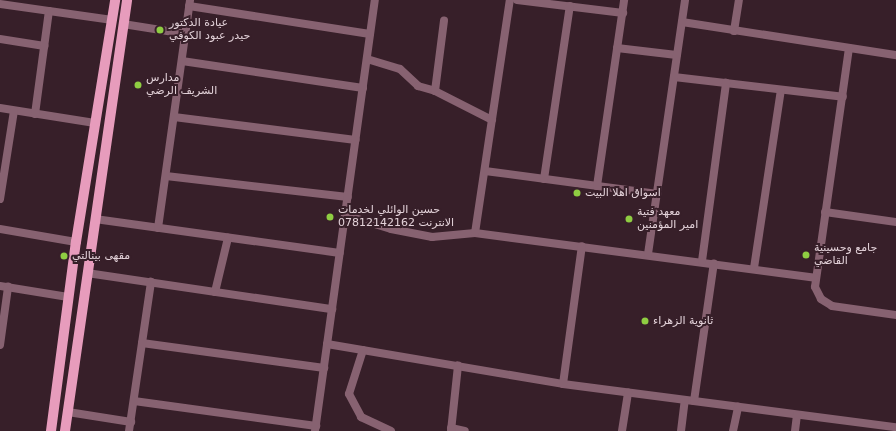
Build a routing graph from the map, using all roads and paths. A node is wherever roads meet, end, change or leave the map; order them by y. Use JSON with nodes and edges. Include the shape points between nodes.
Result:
{"nodes":[{"id":1,"x":375,"y":0,"type":"edge"},
{"id":2,"x":510,"y":0,"type":"edge"},
{"id":3,"x":517,"y":0,"type":"edge"},
{"id":4,"x":624,"y":0,"type":"edge"},
{"id":5,"x":685,"y":0,"type":"edge"},
{"id":6,"x":738,"y":0,"type":"edge"},
{"id":7,"x":115,"y":2,"type":"edge"},
{"id":8,"x":126,"y":3,"type":"edge"},
{"id":9,"x":190,"y":3,"type":"edge"},
{"id":10,"x":570,"y":6,"type":"junction"},
{"id":11,"x":0,"y":7,"type":"edge"},
{"id":12,"x":49,"y":11,"type":"junction"},
{"id":13,"x":622,"y":13,"type":"junction"},
{"id":14,"x":112,"y":20,"type":"junction"},
{"id":15,"x":444,"y":21,"type":"dead end"},
{"id":16,"x":682,"y":22,"type":"junction"},
{"id":17,"x":123,"y":24,"type":"junction"},
{"id":18,"x":734,"y":30,"type":"junction"},
{"id":19,"x":186,"y":34,"type":"junction"},
{"id":20,"x":370,"y":34,"type":"junction"},
{"id":21,"x":0,"y":39,"type":"edge"},
{"id":22,"x":44,"y":46,"type":"junction"},
{"id":23,"x":617,"y":48,"type":"junction"},
{"id":24,"x":849,"y":48,"type":"junction"},
{"id":25,"x":677,"y":55,"type":"junction"},
{"id":26,"x":896,"y":55,"type":"edge"},
{"id":27,"x":367,"y":59,"type":"junction"},
{"id":28,"x":182,"y":61,"type":"junction"},
{"id":29,"x":674,"y":77,"type":"junction"},
{"id":30,"x":726,"y":83,"type":"junction"},
{"id":31,"x":363,"y":88,"type":"junction"},
{"id":32,"x":781,"y":90,"type":"junction"},
{"id":33,"x":434,"y":91,"type":"junction"},
{"id":34,"x":843,"y":97,"type":"junction"},
{"id":35,"x":0,"y":108,"type":"edge"},
{"id":36,"x":14,"y":110,"type":"junction"},
{"id":37,"x":35,"y":114,"type":"junction"},
{"id":38,"x":174,"y":117,"type":"junction"},
{"id":39,"x":492,"y":120,"type":"junction"},
{"id":40,"x":95,"y":123,"type":"junction"},
{"id":41,"x":356,"y":140,"type":"junction"},
{"id":42,"x":485,"y":171,"type":"junction"},
{"id":43,"x":166,"y":176,"type":"junction"},
{"id":44,"x":544,"y":180,"type":"junction"},
{"id":45,"x":597,"y":186,"type":"junction"},
{"id":46,"x":657,"y":194,"type":"junction"},
{"id":47,"x":0,"y":198,"type":"edge"},
{"id":48,"x":348,"y":198,"type":"junction"},
{"id":49,"x":825,"y":212,"type":"junction"},
{"id":50,"x":345,"y":215,"type":"junction"},
{"id":51,"x":95,"y":220,"type":"junction"},
{"id":52,"x":896,"y":222,"type":"edge"},
{"id":53,"x":158,"y":228,"type":"junction"},
{"id":54,"x":0,"y":229,"type":"edge"},
{"id":55,"x":475,"y":233,"type":"junction"},
{"id":56,"x":228,"y":238,"type":"junction"},
{"id":57,"x":76,"y":242,"type":"junction"},
{"id":58,"x":582,"y":246,"type":"junction"},
{"id":59,"x":340,"y":253,"type":"junction"},
{"id":60,"x":648,"y":254,"type":"junction"},
{"id":61,"x":702,"y":261,"type":"junction"},
{"id":62,"x":714,"y":263,"type":"junction"},
{"id":63,"x":754,"y":268,"type":"junction"},
{"id":64,"x":87,"y":273,"type":"junction"},
{"id":65,"x":815,"y":278,"type":"junction"},
{"id":66,"x":151,"y":282,"type":"junction"},
{"id":67,"x":4,"y":287,"type":"edge"},
{"id":68,"x":215,"y":292,"type":"junction"},
{"id":69,"x":68,"y":297,"type":"junction"},
{"id":70,"x":332,"y":309,"type":"junction"},
{"id":71,"x":896,"y":315,"type":"edge"},
{"id":72,"x":142,"y":343,"type":"junction"},
{"id":73,"x":327,"y":344,"type":"junction"},
{"id":74,"x":0,"y":345,"type":"edge"},
{"id":75,"x":364,"y":350,"type":"junction"},
{"id":76,"x":458,"y":365,"type":"junction"},
{"id":77,"x":324,"y":368,"type":"junction"},
{"id":78,"x":563,"y":384,"type":"junction"},
{"id":79,"x":628,"y":392,"type":"junction"},
{"id":80,"x":685,"y":400,"type":"junction"},
{"id":81,"x":134,"y":401,"type":"junction"},
{"id":82,"x":694,"y":401,"type":"junction"},
{"id":83,"x":738,"y":407,"type":"junction"},
{"id":84,"x":68,"y":412,"type":"junction"},
{"id":85,"x":797,"y":415,"type":"junction"},
{"id":86,"x":131,"y":422,"type":"junction"},
{"id":87,"x":896,"y":427,"type":"edge"},
{"id":88,"x":316,"y":428,"type":"edge"},
{"id":89,"x":451,"y":430,"type":"edge"},
{"id":90,"x":51,"y":431,"type":"edge"},
{"id":91,"x":65,"y":431,"type":"edge"},
{"id":92,"x":129,"y":431,"type":"edge"},
{"id":93,"x":391,"y":431,"type":"edge"},
{"id":94,"x":465,"y":431,"type":"edge"},
{"id":95,"x":622,"y":431,"type":"edge"},
{"id":96,"x":681,"y":431,"type":"edge"},
{"id":97,"x":733,"y":431,"type":"edge"},
{"id":98,"x":795,"y":431,"type":"edge"}],
"edges":[{"from":1,"to":20,"type":"street"},
{"from":2,"to":39,"type":"street"},
{"from":3,"to":10,"type":"street"},
{"from":4,"to":13,"type":"street"},
{"from":5,"to":16,"type":"street"},
{"from":6,"to":18,"type":"street"},
{"from":7,"to":8,"type":"main road"},
{"from":7,"to":14,"type":"main road"},
{"from":8,"to":17,"type":"main road"},
{"from":9,"to":19,"type":"street"},
{"from":9,"to":20,"type":"street"},
{"from":10,"to":13,"type":"street"},
{"from":10,"to":44,"type":"street"},
{"from":11,"to":12,"type":"street"},
{"from":12,"to":14,"type":"street"},
{"from":12,"to":22,"type":"street"},
{"from":13,"to":23,"type":"street"},
{"from":14,"to":40,"type":"main road"},
{"from":15,"to":33,"type":"street"},
{"from":16,"to":18,"type":"street"},
{"from":16,"to":25,"type":"street"},
{"from":17,"to":19,"type":"street"},
{"from":17,"to":51,"type":"main road"},
{"from":18,"to":24,"type":"street"},
{"from":19,"to":28,"type":"street"},
{"from":20,"to":27,"type":"street"},
{"from":21,"to":22,"type":"street"},
{"from":22,"to":37,"type":"street"},
{"from":23,"to":25,"type":"street"},
{"from":23,"to":45,"type":"street"},
{"from":24,"to":26,"type":"street"},
{"from":24,"to":34,"type":"street"},
{"from":25,"to":29,"type":"street"},
{"from":27,"to":31,"type":"street"},
{"from":27,"to":33,"type":"street","via":[[397,67],[407,73],[418,86]]},
{"from":28,"to":31,"type":"street"},
{"from":28,"to":38,"type":"street"},
{"from":29,"to":30,"type":"street"},
{"from":29,"to":46,"type":"street"},
{"from":30,"to":32,"type":"street"},
{"from":30,"to":61,"type":"street"},
{"from":31,"to":41,"type":"street"},
{"from":32,"to":34,"type":"street"},
{"from":32,"to":63,"type":"street"},
{"from":33,"to":39,"type":"street"},
{"from":34,"to":49,"type":"street"},
{"from":35,"to":36,"type":"street"},
{"from":36,"to":37,"type":"street"},
{"from":36,"to":47,"type":"street"},
{"from":37,"to":40,"type":"street"},
{"from":38,"to":41,"type":"street"},
{"from":38,"to":43,"type":"street"},
{"from":39,"to":42,"type":"street"},
{"from":40,"to":57,"type":"main road"},
{"from":41,"to":48,"type":"street"},
{"from":42,"to":44,"type":"street"},
{"from":42,"to":55,"type":"street"},
{"from":43,"to":48,"type":"street"},
{"from":43,"to":53,"type":"street"},
{"from":44,"to":45,"type":"street"},
{"from":45,"to":46,"type":"street"},
{"from":46,"to":60,"type":"street"},
{"from":48,"to":50,"type":"street"},
{"from":49,"to":52,"type":"street"},
{"from":49,"to":65,"type":"street"},
{"from":50,"to":55,"type":"street","via":[[391,229],[432,237]]},
{"from":50,"to":59,"type":"street"},
{"from":51,"to":53,"type":"street"},
{"from":51,"to":64,"type":"main road"},
{"from":53,"to":56,"type":"street"},
{"from":54,"to":57,"type":"street"},
{"from":55,"to":58,"type":"street"},
{"from":56,"to":59,"type":"street"},
{"from":56,"to":68,"type":"street"},
{"from":57,"to":69,"type":"main road"},
{"from":58,"to":60,"type":"street"},
{"from":58,"to":78,"type":"street"},
{"from":59,"to":70,"type":"street"},
{"from":60,"to":61,"type":"street"},
{"from":61,"to":62,"type":"street"},
{"from":62,"to":63,"type":"street"},
{"from":62,"to":82,"type":"street"},
{"from":63,"to":65,"type":"street"},
{"from":64,"to":66,"type":"street"},
{"from":64,"to":84,"type":"main road"},
{"from":65,"to":71,"type":"street","via":[[819,296],[826,303]]},
{"from":66,"to":68,"type":"street"},
{"from":66,"to":72,"type":"street"},
{"from":67,"to":69,"type":"street"},
{"from":67,"to":74,"type":"street"},
{"from":68,"to":70,"type":"street"},
{"from":69,"to":90,"type":"main road"},
{"from":70,"to":73,"type":"street"},
{"from":72,"to":77,"type":"street"},
{"from":72,"to":81,"type":"street"},
{"from":73,"to":75,"type":"street"},
{"from":73,"to":77,"type":"street"},
{"from":75,"to":76,"type":"street"},
{"from":75,"to":93,"type":"street","via":[[349,394],[361,417]]},
{"from":76,"to":78,"type":"street"},
{"from":76,"to":89,"type":"street"},
{"from":77,"to":88,"type":"street"},
{"from":78,"to":79,"type":"street"},
{"from":79,"to":80,"type":"street"},
{"from":79,"to":95,"type":"street"},
{"from":80,"to":82,"type":"street"},
{"from":80,"to":96,"type":"street"},
{"from":81,"to":86,"type":"street"},
{"from":81,"to":88,"type":"street"},
{"from":82,"to":83,"type":"street"},
{"from":83,"to":85,"type":"street"},
{"from":83,"to":97,"type":"street"},
{"from":84,"to":86,"type":"street"},
{"from":84,"to":91,"type":"main road"},
{"from":85,"to":87,"type":"street"},
{"from":85,"to":98,"type":"street"},
{"from":86,"to":92,"type":"street"},
{"from":89,"to":94,"type":"street"}]}
